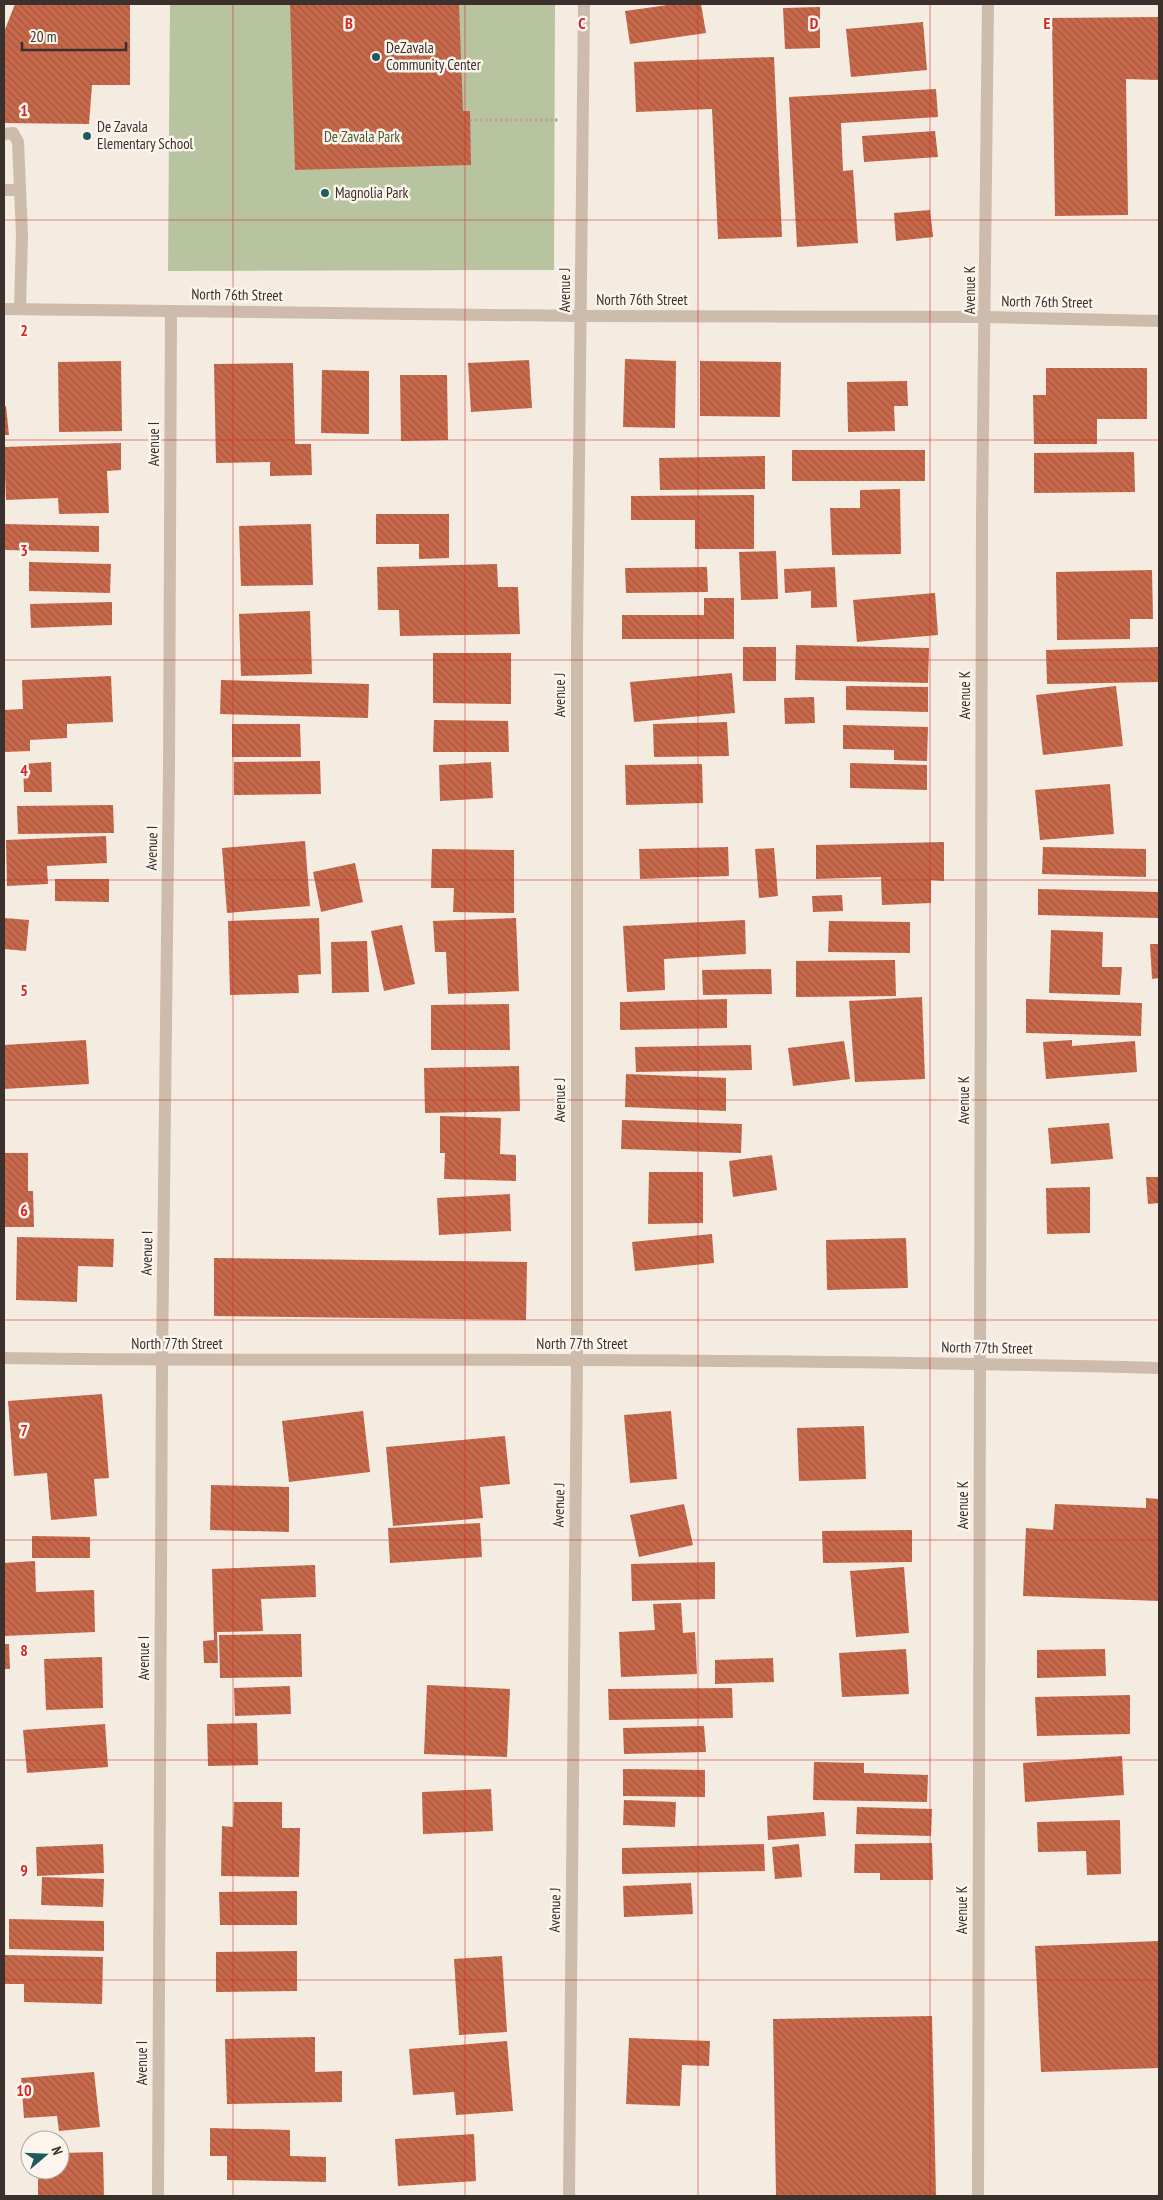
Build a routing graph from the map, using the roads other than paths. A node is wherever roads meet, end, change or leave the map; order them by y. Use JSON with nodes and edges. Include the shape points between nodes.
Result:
{"nodes":[{"id":1,"x":584,"y":4,"type":"edge"},
{"id":2,"x":988,"y":4,"type":"edge"},
{"id":3,"x":4,"y":134,"type":"edge"},
{"id":4,"x":4,"y":190,"type":"edge"},
{"id":5,"x":20,"y":190,"type":"junction"},
{"id":6,"x":4,"y":309,"type":"edge"},
{"id":7,"x":20,"y":309,"type":"junction"},
{"id":8,"x":171,"y":311,"type":"junction"},
{"id":9,"x":581,"y":316,"type":"junction"},
{"id":10,"x":986,"y":317,"type":"junction"},
{"id":11,"x":1159,"y":321,"type":"edge"},
{"id":12,"x":4,"y":1358,"type":"edge"},
{"id":13,"x":577,"y":1360,"type":"junction"},
{"id":14,"x":162,"y":1361,"type":"junction"},
{"id":15,"x":979,"y":1363,"type":"junction"},
{"id":16,"x":1159,"y":1368,"type":"edge"},
{"id":17,"x":158,"y":2196,"type":"edge"},
{"id":18,"x":569,"y":2196,"type":"edge"},
{"id":19,"x":978,"y":2196,"type":"edge"}],
"edges":[{"from":1,"to":9,"type":"street","name":"Avenue J"},
{"from":2,"to":10,"type":"street","name":"Avenue K"},
{"from":3,"to":5,"type":"street","via":[[13,133],[18,142]]},
{"from":4,"to":5,"type":"street"},
{"from":5,"to":7,"type":"street"},
{"from":6,"to":7,"type":"street","name":"North 76th Street"},
{"from":7,"to":8,"type":"street","name":"North 76th Street"},
{"from":8,"to":9,"type":"street","name":"North 76th Street"},
{"from":8,"to":14,"type":"street","name":"Avenue I"},
{"from":9,"to":10,"type":"street","name":"North 76th Street"},
{"from":9,"to":13,"type":"street","name":"Avenue J","via":[[577,643]]},
{"from":10,"to":11,"type":"street","name":"North 76th Street"},
{"from":10,"to":15,"type":"street","name":"Avenue K","via":[[982,517]]},
{"from":12,"to":14,"type":"street","name":"North 77th Street"},
{"from":13,"to":14,"type":"street","name":"North 77th Street"},
{"from":13,"to":15,"type":"street","name":"North 77th Street"},
{"from":13,"to":18,"type":"street","name":"Avenue J"},
{"from":14,"to":17,"type":"street","name":"Avenue I"},
{"from":15,"to":16,"type":"street","name":"North 77th Street"},
{"from":15,"to":19,"type":"street","name":"Avenue K"}]}
